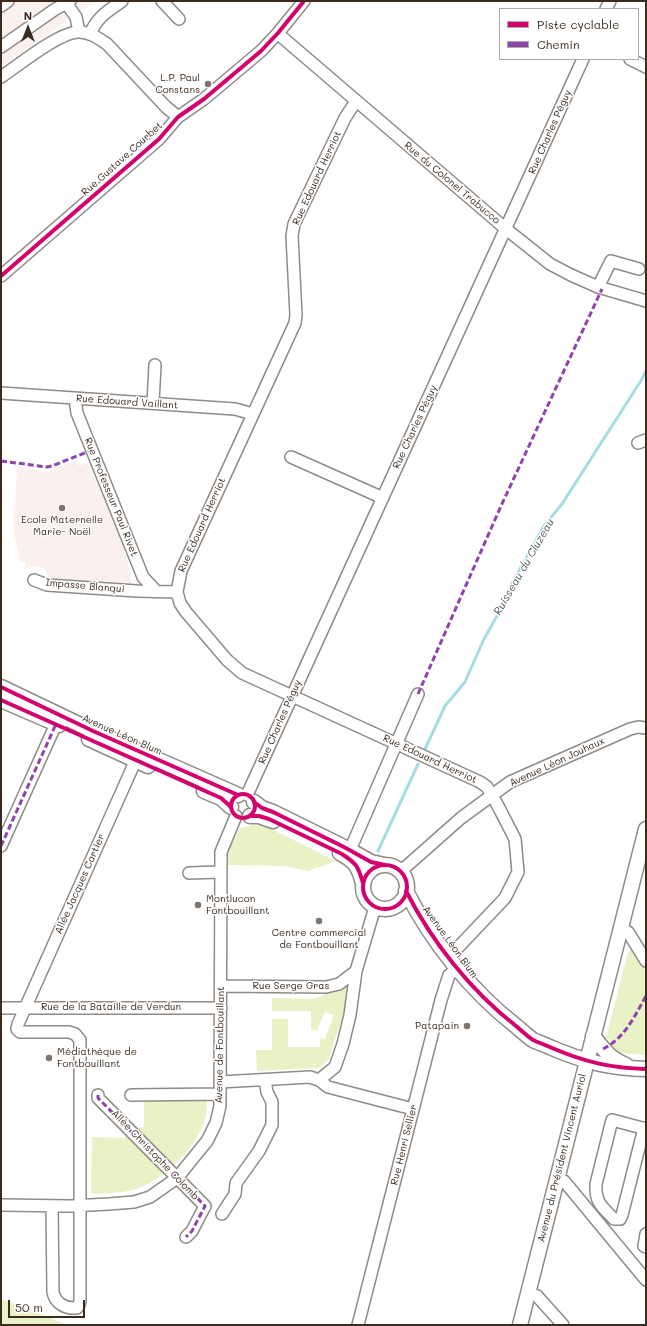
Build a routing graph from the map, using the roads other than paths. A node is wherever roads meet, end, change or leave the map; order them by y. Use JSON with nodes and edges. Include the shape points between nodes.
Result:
{"nodes":[{"id":1,"x":8,"y":1,"type":"edge"},
{"id":2,"x":122,"y":1,"type":"edge"},
{"id":3,"x":162,"y":1,"type":"edge"},
{"id":4,"x":304,"y":1,"type":"edge"},
{"id":5,"x":68,"y":2,"type":"edge"},
{"id":6,"x":1,"y":6,"type":"edge"},
{"id":7,"x":179,"y":19,"type":"dead end"},
{"id":8,"x":85,"y":33,"type":"junction"},
{"id":9,"x":278,"y":33,"type":"junction"},
{"id":10,"x":1,"y":47,"type":"edge"},
{"id":11,"x":583,"y":60,"type":"edge"},
{"id":12,"x":632,"y":60,"type":"edge"},
{"id":13,"x":646,"y":66,"type":"edge"},
{"id":14,"x":1,"y":77,"type":"edge"},
{"id":15,"x":356,"y":101,"type":"junction"},
{"id":16,"x":178,"y":117,"type":"junction"},
{"id":17,"x":506,"y":229,"type":"junction"},
{"id":18,"x":639,"y":268,"type":"dead end"},
{"id":19,"x":1,"y":276,"type":"edge"},
{"id":20,"x":598,"y":287,"type":"junction"},
{"id":21,"x":646,"y":301,"type":"edge"},
{"id":22,"x":155,"y":364,"type":"dead end"},
{"id":23,"x":1,"y":393,"type":"edge"},
{"id":24,"x":75,"y":398,"type":"junction"},
{"id":25,"x":153,"y":404,"type":"junction"},
{"id":26,"x":252,"y":414,"type":"junction"},
{"id":27,"x":291,"y":457,"type":"dead end"},
{"id":28,"x":383,"y":498,"type":"junction"},
{"id":29,"x":144,"y":577,"type":"junction"},
{"id":30,"x":34,"y":580,"type":"dead end"},
{"id":31,"x":137,"y":591,"type":"junction"},
{"id":32,"x":156,"y":591,"type":"junction"},
{"id":33,"x":177,"y":592,"type":"junction"},
{"id":34,"x":1,"y":687,"type":"edge"},
{"id":35,"x":418,"y":694,"type":"dead end"},
{"id":36,"x":292,"y":696,"type":"junction"},
{"id":37,"x":1,"y":700,"type":"edge"},
{"id":38,"x":56,"y":724,"type":"junction"},
{"id":39,"x":646,"y":728,"type":"edge"},
{"id":40,"x":396,"y":743,"type":"junction"},
{"id":41,"x":137,"y":761,"type":"junction"},
{"id":42,"x":492,"y":796,"type":"junction"},
{"id":43,"x":243,"y":805,"type":"junction"},
{"id":44,"x":646,"y":829,"type":"edge"},
{"id":45,"x":1,"y":846,"type":"edge"},
{"id":46,"x":350,"y":850,"type":"junction"},
{"id":47,"x":385,"y":865,"type":"junction"},
{"id":48,"x":222,"y":872,"type":"junction"},
{"id":49,"x":400,"y":872,"type":"junction"},
{"id":50,"x":189,"y":873,"type":"dead end"},
{"id":51,"x":363,"y":883,"type":"junction"},
{"id":52,"x":406,"y":891,"type":"junction"},
{"id":53,"x":395,"y":906,"type":"junction"},
{"id":54,"x":375,"y":907,"type":"junction"},
{"id":55,"x":417,"y":911,"type":"junction"},
{"id":56,"x":620,"y":930,"type":"junction"},
{"id":57,"x":646,"y":961,"type":"edge"},
{"id":58,"x":453,"y":963,"type":"junction"},
{"id":59,"x":356,"y":971,"type":"junction"},
{"id":60,"x":221,"y":986,"type":"junction"},
{"id":61,"x":1,"y":1008,"type":"edge"},
{"id":62,"x":24,"y":1008,"type":"junction"},
{"id":63,"x":221,"y":1008,"type":"junction"},
{"id":64,"x":593,"y":1036,"type":"junction"},
{"id":65,"x":587,"y":1061,"type":"junction"},
{"id":66,"x":646,"y":1069,"type":"edge"},
{"id":67,"x":265,"y":1080,"type":"junction"},
{"id":68,"x":319,"y":1080,"type":"junction"},
{"id":69,"x":220,"y":1082,"type":"junction"},
{"id":70,"x":98,"y":1094,"type":"dead end"},
{"id":71,"x":131,"y":1094,"type":"dead end"},
{"id":72,"x":220,"y":1094,"type":"junction"},
{"id":73,"x":414,"y":1109,"type":"junction"},
{"id":74,"x":645,"y":1129,"type":"edge"},
{"id":75,"x":177,"y":1178,"type":"junction"},
{"id":76,"x":557,"y":1178,"type":"junction"},
{"id":77,"x":1,"y":1205,"type":"edge"},
{"id":78,"x":52,"y":1206,"type":"junction"},
{"id":79,"x":80,"y":1206,"type":"junction"},
{"id":80,"x":222,"y":1214,"type":"dead end"},
{"id":81,"x":646,"y":1234,"type":"edge"},
{"id":82,"x":186,"y":1237,"type":"dead end"},
{"id":83,"x":646,"y":1247,"type":"edge"},
{"id":84,"x":646,"y":1280,"type":"edge"},
{"id":85,"x":528,"y":1293,"type":"junction"},
{"id":86,"x":358,"y":1325,"type":"edge"},
{"id":87,"x":520,"y":1325,"type":"edge"},
{"id":88,"x":562,"y":1325,"type":"edge"}],
"edges":[{"from":1,"to":6,"type":"street"},
{"from":2,"to":8,"type":"street","via":[[98,19]]},
{"from":3,"to":7,"type":"street"},
{"from":4,"to":9,"type":"street","name":"Rue Gustave Courbet"},
{"from":5,"to":8,"type":"street"},
{"from":5,"to":10,"type":"street"},
{"from":8,"to":14,"type":"street","via":[[71,33],[57,39]]},
{"from":8,"to":16,"type":"street","via":[[107,44]]},
{"from":9,"to":15,"type":"street","name":"Rue du Colonel Trabucco"},
{"from":9,"to":16,"type":"street","name":"Rue Gustave Courbet","via":[[261,51],[204,99]]},
{"from":11,"to":17,"type":"street","name":"Rue Charles Péguy"},
{"from":12,"to":13,"type":"street"},
{"from":15,"to":17,"type":"street","name":"Rue du Colonel Trabucco"},
{"from":15,"to":26,"type":"street","name":"Rue Edouard Herriot","via":[[345,118],[294,224],[292,236],[295,323]]},
{"from":16,"to":19,"type":"street","name":"Rue Gustave Courbet","via":[[159,139]]},
{"from":17,"to":20,"type":"street","name":"Rue du Colonel Trabucco","via":[[550,264]]},
{"from":17,"to":28,"type":"street","name":"Rue Charles Péguy"},
{"from":18,"to":20,"type":"street","via":[[611,261]]},
{"from":20,"to":21,"type":"street","name":"Rue du Colonel Trabucco"},
{"from":22,"to":25,"type":"street"},
{"from":23,"to":24,"type":"street","name":"Rue Edouard Vaillant"},
{"from":24,"to":25,"type":"street","name":"Rue Edouard Vaillant"},
{"from":24,"to":29,"type":"street","name":"Rue Professeur Paul Rivet","via":[[77,413]]},
{"from":25,"to":26,"type":"street","name":"Rue Edouard Vaillant","via":[[235,409]]},
{"from":26,"to":33,"type":"street","name":"Rue Edouard Herriot","via":[[180,571]]},
{"from":27,"to":28,"type":"street"},
{"from":28,"to":36,"type":"street","name":"Rue Charles Péguy"},
{"from":29,"to":31,"type":"street"},
{"from":29,"to":32,"type":"street","name":"Rue Professeur Paul Rivet"},
{"from":30,"to":31,"type":"street","name":"Impasse Blanqui","via":[[46,585]]},
{"from":31,"to":32,"type":"street","name":"Impasse Blanqui"},
{"from":32,"to":33,"type":"street","name":"Impasse Blanqui"},
{"from":33,"to":36,"type":"street","name":"Rue Edouard Herriot","via":[[186,612],[227,660],[242,673]]},
{"from":34,"to":43,"type":"main road","name":"Avenue Léon Blum"},
{"from":35,"to":40,"type":"street"},
{"from":36,"to":40,"type":"street","name":"Rue Edouard Herriot"},
{"from":36,"to":43,"type":"street","name":"Rue Charles Péguy"},
{"from":37,"to":38,"type":"main road","name":"Avenue Léon Blum"},
{"from":38,"to":41,"type":"main road","name":"Avenue Léon Blum"},
{"from":38,"to":45,"type":"street"},
{"from":39,"to":42,"type":"street","name":"Avenue Léon Jouhaux","via":[[630,729],[610,737],[510,782]]},
{"from":40,"to":42,"type":"street","name":"Rue Edouard Herriot","via":[[480,782],[487,787]]},
{"from":40,"to":46,"type":"street"},
{"from":41,"to":43,"type":"main road","name":"Avenue Léon Blum","via":[[220,798]]},
{"from":41,"to":62,"type":"street","name":"Allée Jacques Cartier"},
{"from":42,"to":49,"type":"street","name":"Avenue Léon Jouhaux","via":[[461,818]]},
{"from":42,"to":58,"type":"street","name":"Rue Edouard Herriot","via":[[515,839],[518,872],[505,898]]},
{"from":43,"to":46,"type":"main road","name":"Avenue Léon Blum","via":[[273,812]]},
{"from":43,"to":48,"type":"street","name":"Avenue de Fontbouillant","via":[[222,852]]},
{"from":43,"to":51,"type":"main road","name":"Avenue Léon Blum","via":[[259,816],[342,854],[359,868]]},
{"from":44,"to":56,"type":"main road","name":"Avenue du Président Vincent Auriol"},
{"from":46,"to":47,"type":"main road","name":"Avenue Léon Blum","via":[[371,862]]},
{"from":47,"to":49,"type":"main road","name":"Avenue Léon Blum"},
{"from":47,"to":51,"type":"main road","via":[[370,870]]},
{"from":48,"to":50,"type":"street"},
{"from":48,"to":60,"type":"street","name":"Avenue de Fontbouillant"},
{"from":49,"to":52,"type":"main road","name":"Avenue Léon Blum","via":[[404,877]]},
{"from":51,"to":54,"type":"main road","name":"Avenue Léon Blum","via":[[365,897]]},
{"from":52,"to":53,"type":"main road"},
{"from":52,"to":55,"type":"main road","name":"Avenue Léon Blum"},
{"from":53,"to":54,"type":"main road","name":"Avenue Léon Blum","via":[[389,909]]},
{"from":53,"to":55,"type":"main road","name":"Avenue Léon Blum"},
{"from":54,"to":59,"type":"street"},
{"from":55,"to":58,"type":"main road","name":"Avenue Léon Blum"},
{"from":56,"to":57,"type":"street","via":[[628,932]]},
{"from":56,"to":64,"type":"main road","name":"Avenue du Président Vincent Auriol"},
{"from":58,"to":65,"type":"main road","name":"Avenue Léon Blum","via":[[504,1017],[533,1040]]},
{"from":58,"to":73,"type":"street","name":"Rue Henri Sellier"},
{"from":59,"to":60,"type":"street","name":"Rue Serge Gras","via":[[339,984],[326,987]]},
{"from":59,"to":68,"type":"street","via":[[343,1044],[335,1067]]},
{"from":60,"to":63,"type":"street","name":"Avenue de Fontbouillant"},
{"from":61,"to":62,"type":"street","name":"Rue de la Bataille de Verdun"},
{"from":62,"to":63,"type":"street","name":"Rue de la Bataille de Verdun"},
{"from":62,"to":79,"type":"street","name":"Allée Jacques Cartier","via":[[17,1029],[20,1032],[69,1032],[80,1040]]},
{"from":63,"to":69,"type":"street","name":"Avenue de Fontbouillant"},
{"from":64,"to":65,"type":"main road","name":"Avenue du Président Vincent Auriol"},
{"from":64,"to":66,"type":"main road","via":[[608,1055],[616,1060]]},
{"from":65,"to":66,"type":"main road","name":"Avenue Léon Blum","via":[[623,1069]]},
{"from":65,"to":76,"type":"main road","name":"Avenue du Président Vincent Auriol"},
{"from":67,"to":68,"type":"street","via":[[310,1077]]},
{"from":67,"to":69,"type":"street"},
{"from":67,"to":80,"type":"street","via":[[272,1102],[272,1125],[259,1151],[236,1183],[235,1194]]},
{"from":68,"to":73,"type":"street","via":[[328,1087]]},
{"from":69,"to":72,"type":"street","name":"Avenue de Fontbouillant"},
{"from":70,"to":75,"type":"street","name":"Allée Christophe Colomb","via":[[98,1098]]},
{"from":71,"to":72,"type":"street"},
{"from":72,"to":75,"type":"street","name":"Avenue de Fontbouillant","via":[[216,1123],[207,1141]]},
{"from":73,"to":86,"type":"street","name":"Rue Henri Sellier"},
{"from":74,"to":74,"type":"street","via":[[612,1120],[595,1192],[597,1200],[614,1218],[620,1219],[622,1215]]},
{"from":75,"to":79,"type":"street","name":"Avenue de Fontbouillant","via":[[150,1197],[134,1202]]},
{"from":75,"to":82,"type":"street","name":"Allée Christophe Colomb","via":[[205,1206]]},
{"from":76,"to":84,"type":"street","via":[[564,1182]]},
{"from":76,"to":85,"type":"main road","name":"Avenue du Président Vincent Auriol"},
{"from":77,"to":78,"type":"street","name":"Avenue de Fontbouillant"},
{"from":78,"to":79,"type":"street","name":"Avenue de Fontbouillant"},
{"from":78,"to":79,"type":"street","via":[[54,1298],[56,1302],[72,1308],[77,1308],[80,1301]]},
{"from":81,"to":83,"type":"street"},
{"from":85,"to":87,"type":"main road","name":"Avenue du Président Vincent Auriol"},
{"from":85,"to":88,"type":"street","via":[[537,1296]]}]}
